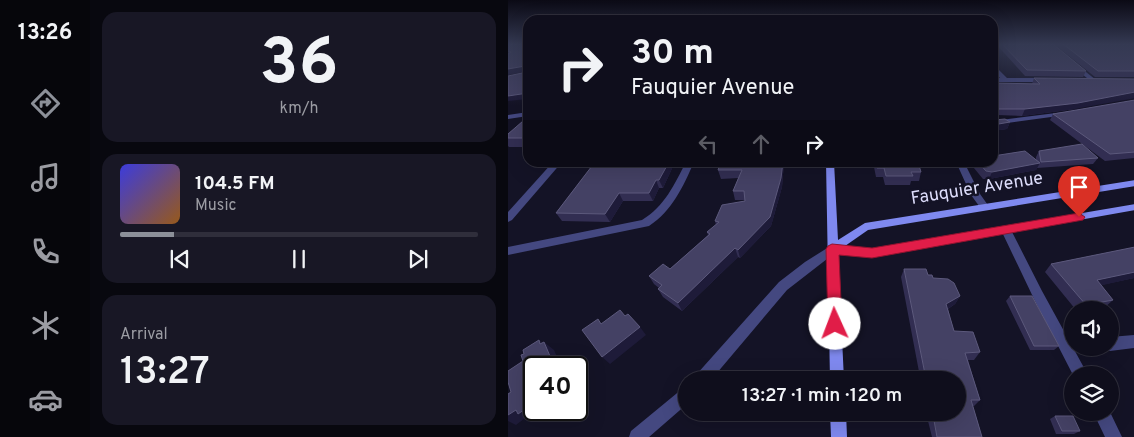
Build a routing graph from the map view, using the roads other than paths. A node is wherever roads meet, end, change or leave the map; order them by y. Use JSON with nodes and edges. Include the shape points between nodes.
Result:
{"nodes":[{"id":1,"x":1074,"y":64,"type":"edge"},
{"id":2,"x":998,"y":72,"type":"edge"},
{"id":3,"x":998,"y":80,"type":"edge"},
{"id":4,"x":1005,"y":80,"type":"junction"},
{"id":5,"x":1054,"y":80,"type":"edge"},
{"id":6,"x":1084,"y":81,"type":"edge"},
{"id":7,"x":1094,"y":81,"type":"junction"},
{"id":8,"x":1102,"y":81,"type":"edge"},
{"id":9,"x":1075,"y":113,"type":"edge"},
{"id":10,"x":523,"y":115,"type":"edge"},
{"id":11,"x":508,"y":117,"type":"edge"},
{"id":12,"x":998,"y":123,"type":"edge"},
{"id":13,"x":554,"y":167,"type":"edge"},
{"id":14,"x":688,"y":167,"type":"edge"},
{"id":15,"x":830,"y":167,"type":"edge"},
{"id":16,"x":962,"y":167,"type":"edge"},
{"id":17,"x":1134,"y":183,"type":"edge"},
{"id":18,"x":1134,"y":207,"type":"edge"},
{"id":19,"x":985,"y":208,"type":"junction"},
{"id":20,"x":508,"y":218,"type":"edge"},
{"id":21,"x":1006,"y":230,"type":"junction"},
{"id":22,"x":832,"y":249,"type":"junction"},
{"id":23,"x":508,"y":251,"type":"edge"},
{"id":24,"x":1064,"y":337,"type":"edge"},
{"id":25,"x":1134,"y":341,"type":"edge"},
{"id":26,"x":1119,"y":343,"type":"edge"},
{"id":27,"x":709,"y":371,"type":"edge"},
{"id":28,"x":837,"y":371,"type":"edge"},
{"id":29,"x":678,"y":402,"type":"edge"},
{"id":30,"x":838,"y":421,"type":"edge"},
{"id":31,"x":1106,"y":421,"type":"edge"},
{"id":32,"x":638,"y":437,"type":"edge"},
{"id":33,"x":839,"y":437,"type":"edge"},
{"id":34,"x":1114,"y":437,"type":"edge"}],
"edges":[{"from":1,"to":7,"type":"street"},
{"from":2,"to":4,"type":"street"},
{"from":3,"to":4,"type":"street"},
{"from":4,"to":5,"type":"street"},
{"from":6,"to":7,"type":"street"},
{"from":7,"to":8,"type":"street"},
{"from":9,"to":12,"type":"street"},
{"from":10,"to":11,"type":"street"},
{"from":13,"to":20,"type":"street"},
{"from":14,"to":23,"type":"street","via":[[675,194],[658,216],[645,222]]},
{"from":15,"to":22,"type":"street"},
{"from":16,"to":19,"type":"street"},
{"from":17,"to":19,"type":"street","name":"Fauquier Avenue"},
{"from":18,"to":21,"type":"street"},
{"from":19,"to":22,"type":"street","name":"Fauquier Avenue","via":[[865,227]]},
{"from":21,"to":22,"type":"street","via":[[872,253]]},
{"from":21,"to":24,"type":"street"},
{"from":22,"to":27,"type":"street","name":"Fauquier Avenue","via":[[783,286]]},
{"from":22,"to":28,"type":"street"},
{"from":25,"to":26,"type":"street"},
{"from":29,"to":32,"type":"street"},
{"from":30,"to":33,"type":"street"},
{"from":31,"to":34,"type":"street"}]}
